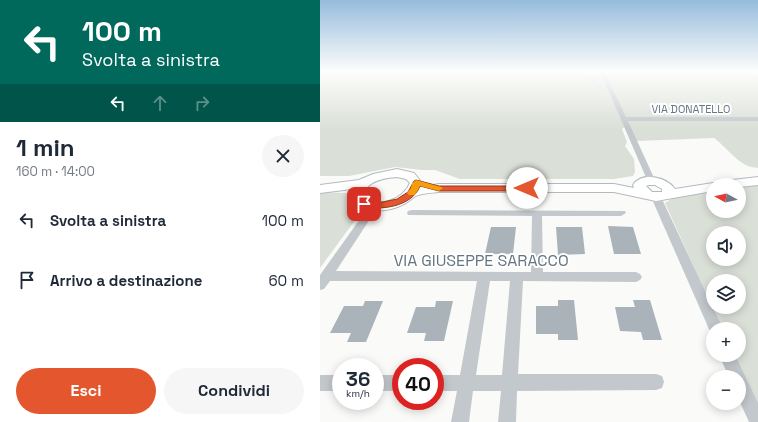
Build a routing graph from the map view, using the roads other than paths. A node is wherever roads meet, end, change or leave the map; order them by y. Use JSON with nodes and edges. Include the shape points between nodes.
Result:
{"nodes":[{"id":1,"x":611,"y":91,"type":"edge"},
{"id":2,"x":624,"y":119,"type":"junction"},
{"id":3,"x":758,"y":119,"type":"edge"},
{"id":4,"x":758,"y":181,"type":"edge"},
{"id":5,"x":746,"y":182,"type":"edge"},
{"id":6,"x":365,"y":183,"type":"junction"},
{"id":7,"x":706,"y":187,"type":"edge"},
{"id":8,"x":320,"y":188,"type":"edge"},
{"id":9,"x":336,"y":188,"type":"junction"},
{"id":10,"x":414,"y":188,"type":"junction"},
{"id":11,"x":654,"y":189,"type":"junction"},
{"id":12,"x":356,"y":193,"type":"junction"},
{"id":13,"x":364,"y":204,"type":"junction"},
{"id":14,"x":385,"y":205,"type":"junction"},
{"id":15,"x":412,"y":213,"type":"dead end"},
{"id":16,"x":537,"y":213,"type":"junction"},
{"id":17,"x":621,"y":213,"type":"dead end"},
{"id":18,"x":366,"y":219,"type":"junction"},
{"id":19,"x":517,"y":276,"type":"junction"},
{"id":20,"x":484,"y":277,"type":"junction"},
{"id":21,"x":537,"y":277,"type":"junction"},
{"id":22,"x":636,"y":277,"type":"dead end"},
{"id":23,"x":323,"y":281,"type":"edge"},
{"id":24,"x":713,"y":322,"type":"edge"},
{"id":25,"x":656,"y":382,"type":"dead end"},
{"id":26,"x":320,"y":383,"type":"edge"},
{"id":27,"x":332,"y":383,"type":"edge"},
{"id":28,"x":444,"y":383,"type":"edge"},
{"id":29,"x":466,"y":383,"type":"junction"},
{"id":30,"x":509,"y":384,"type":"junction"},
{"id":31,"x":746,"y":396,"type":"edge"},
{"id":32,"x":460,"y":422,"type":"edge"},
{"id":33,"x":507,"y":422,"type":"edge"},
{"id":34,"x":758,"y":422,"type":"edge"}],
"edges":[{"from":1,"to":2,"type":"street"},
{"from":2,"to":3,"type":"street","name":"VIA DONATELLO"},
{"from":2,"to":11,"type":"street"},
{"from":4,"to":5,"type":"street"},
{"from":6,"to":9,"type":"street"},
{"from":6,"to":10,"type":"street","via":[[380,176],[396,173],[410,176]]},
{"from":6,"to":12,"type":"street"},
{"from":7,"to":11,"type":"street"},
{"from":8,"to":9,"type":"street"},
{"from":9,"to":12,"type":"street"},
{"from":10,"to":11,"type":"street"},
{"from":10,"to":14,"type":"street","via":[[400,201]]},
{"from":11,"to":24,"type":"street"},
{"from":12,"to":13,"type":"street"},
{"from":13,"to":14,"type":"street"},
{"from":13,"to":18,"type":"street"},
{"from":14,"to":18,"type":"street"},
{"from":15,"to":16,"type":"street"},
{"from":16,"to":17,"type":"street"},
{"from":16,"to":21,"type":"street"},
{"from":18,"to":23,"type":"street"},
{"from":19,"to":20,"type":"street","name":"VIA GIUSEPPE SARACCO"},
{"from":19,"to":21,"type":"street","name":"VIA GIUSEPPE SARACCO"},
{"from":19,"to":30,"type":"street"},
{"from":20,"to":23,"type":"street","name":"VIA GIUSEPPE SARACCO"},
{"from":20,"to":29,"type":"street"},
{"from":21,"to":22,"type":"street","name":"VIA GIUSEPPE SARACCO"},
{"from":25,"to":30,"type":"street"},
{"from":26,"to":27,"type":"street"},
{"from":28,"to":29,"type":"street"},
{"from":29,"to":30,"type":"street"},
{"from":29,"to":32,"type":"street"},
{"from":30,"to":33,"type":"street"},
{"from":31,"to":34,"type":"street"}]}
